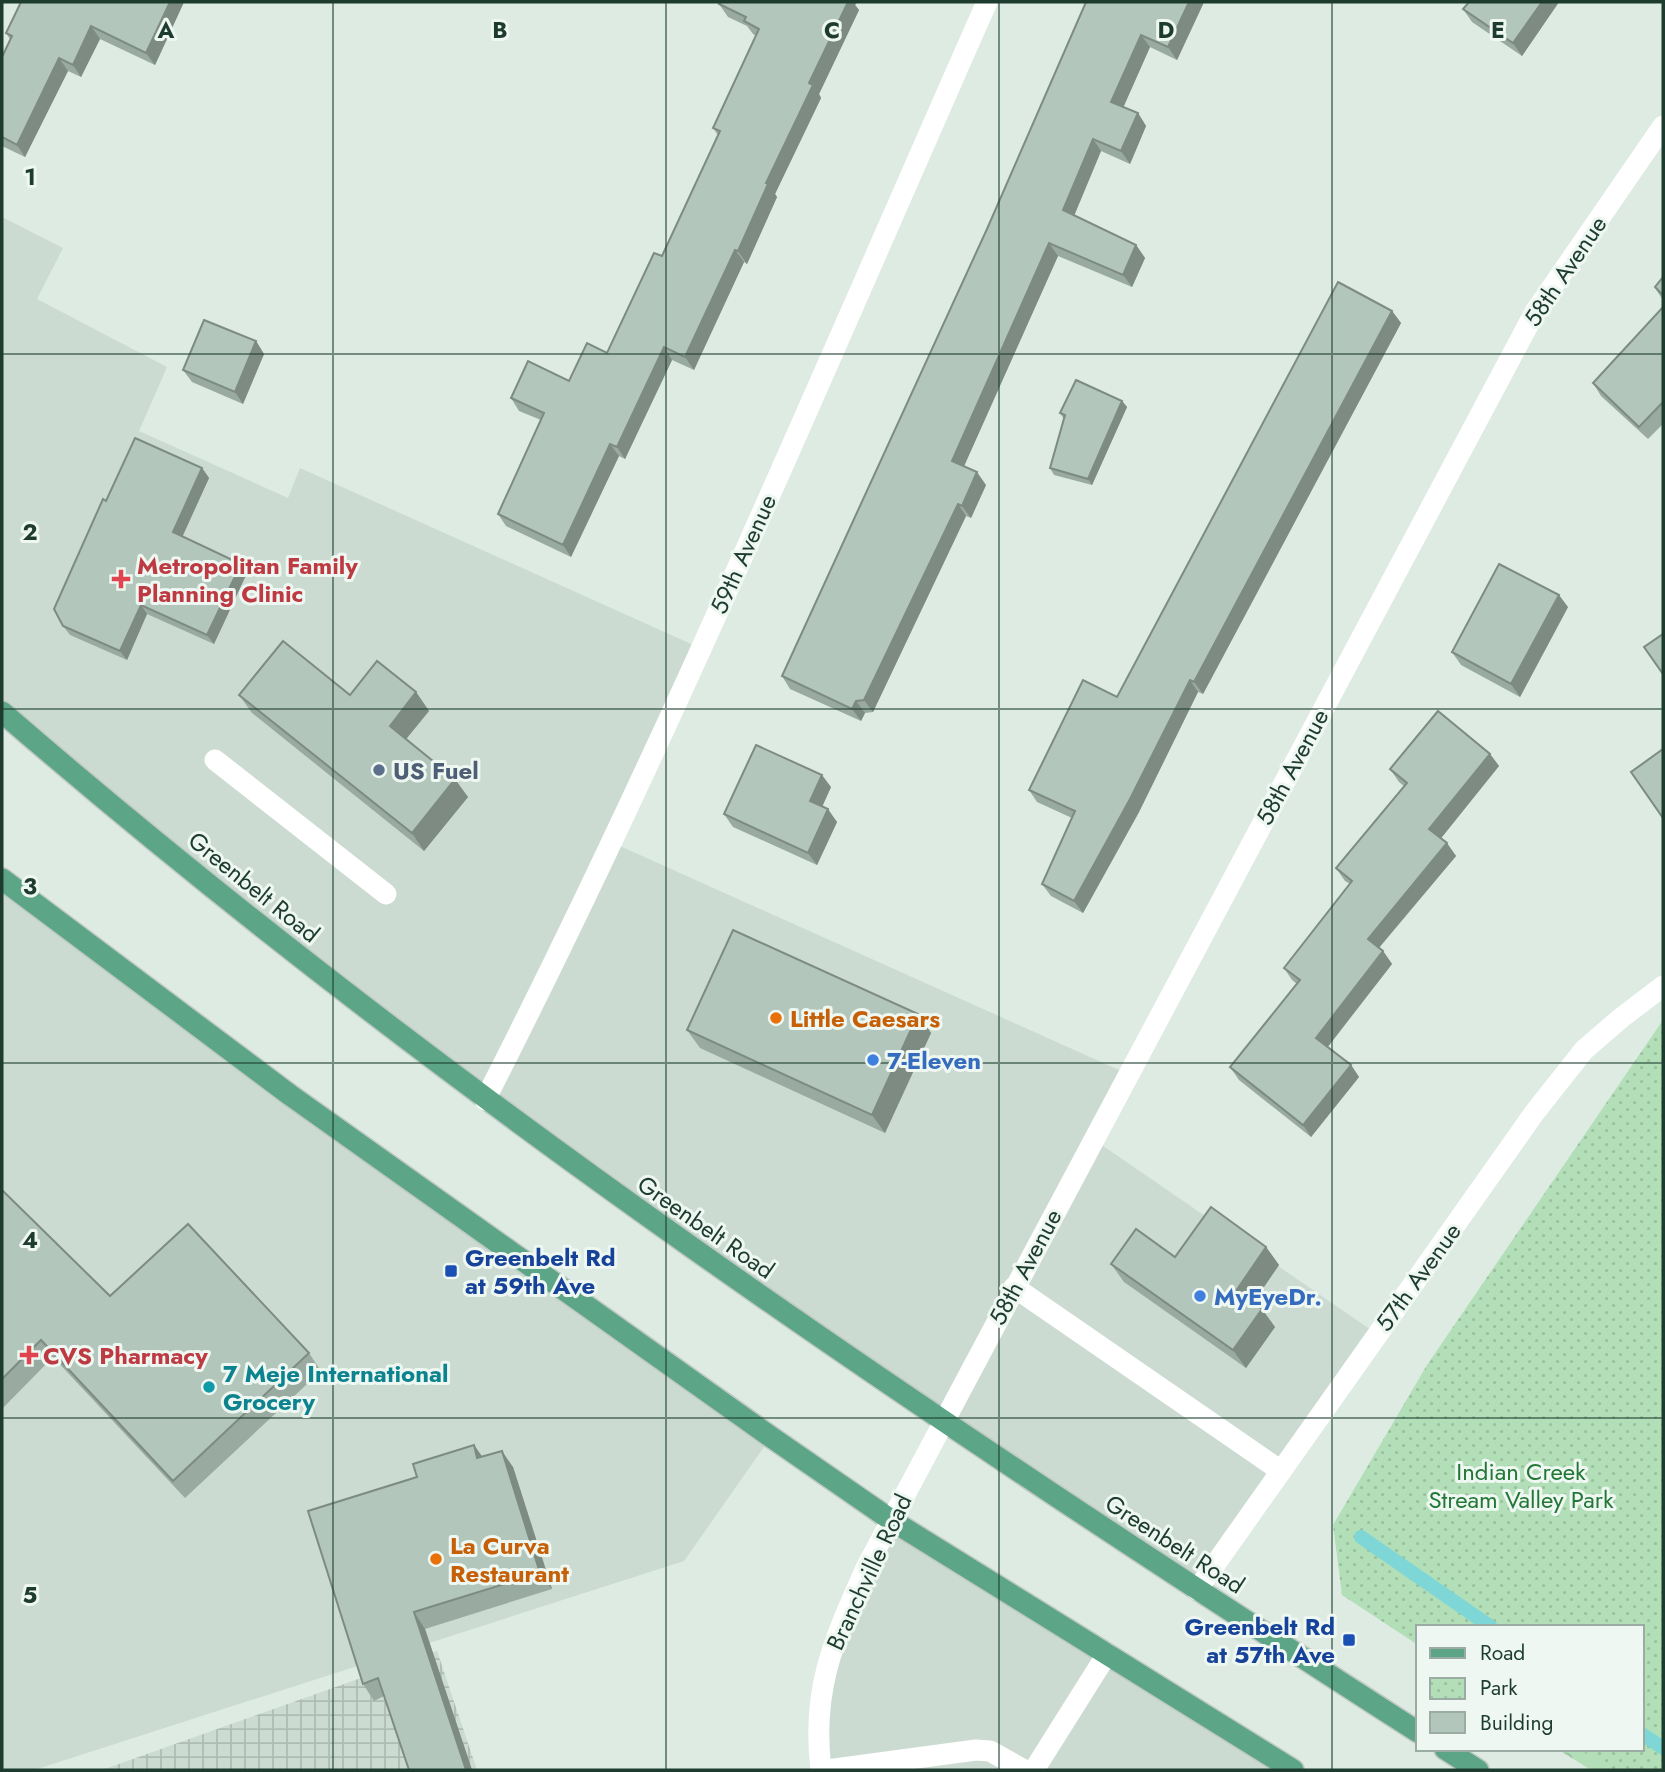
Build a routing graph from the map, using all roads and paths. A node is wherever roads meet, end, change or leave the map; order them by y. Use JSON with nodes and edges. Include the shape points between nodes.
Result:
{"nodes":[{"id":1,"x":987,"y":2,"type":"edge"},
{"id":2,"x":1663,"y":126,"type":"edge"},
{"id":3,"x":2,"y":712,"type":"edge"},
{"id":4,"x":215,"y":760,"type":"dead end"},
{"id":5,"x":2,"y":879,"type":"edge"},
{"id":6,"x":386,"y":894,"type":"dead end"},
{"id":7,"x":1663,"y":986,"type":"edge"},
{"id":8,"x":485,"y":1100,"type":"junction"},
{"id":9,"x":1014,"y":1287,"type":"junction"},
{"id":10,"x":942,"y":1422,"type":"junction"},
{"id":11,"x":1280,"y":1471,"type":"junction"},
{"id":12,"x":891,"y":1520,"type":"junction"},
{"id":13,"x":1197,"y":1590,"type":"junction"},
{"id":14,"x":1107,"y":1654,"type":"junction"},
{"id":15,"x":1416,"y":1731,"type":"edge"},
{"id":16,"x":1448,"y":1751,"type":"edge"},
{"id":17,"x":824,"y":1770,"type":"edge"},
{"id":18,"x":1024,"y":1770,"type":"edge"},
{"id":19,"x":1034,"y":1770,"type":"edge"},
{"id":20,"x":1293,"y":1770,"type":"edge"},
{"id":21,"x":1478,"y":1770,"type":"edge"}],
"edges":[{"from":1,"to":8,"type":"street","name":"59th Avenue","via":[[715,616],[565,942]]},
{"from":2,"to":9,"type":"street","name":"58th Avenue","via":[[1535,312]]},
{"from":3,"to":8,"type":"main road","name":"Greenbelt Road","via":[[156,842]]},
{"from":4,"to":6,"type":"street"},
{"from":5,"to":12,"type":"main road","via":[[300,1102]]},
{"from":7,"to":11,"type":"street","name":"57th Avenue","via":[[1584,1050]]},
{"from":8,"to":10,"type":"main road","name":"Greenbelt Road"},
{"from":9,"to":10,"type":"street","name":"58th Avenue"},
{"from":9,"to":11,"type":"street"},
{"from":10,"to":12,"type":"street","name":"Branchville Road"},
{"from":10,"to":13,"type":"main road","name":"Greenbelt Road"},
{"from":11,"to":13,"type":"street","name":"57th Avenue"},
{"from":12,"to":14,"type":"main road"},
{"from":12,"to":17,"type":"street","name":"Branchville Road","via":[[844,1616],[825,1673],[817,1725]]},
{"from":13,"to":15,"type":"main road","name":"Greenbelt Road"},
{"from":14,"to":19,"type":"street"},
{"from":14,"to":20,"type":"main road"},
{"from":16,"to":21,"type":"main road"},
{"from":17,"to":18,"type":"street","via":[[976,1750],[990,1751]]}]}
